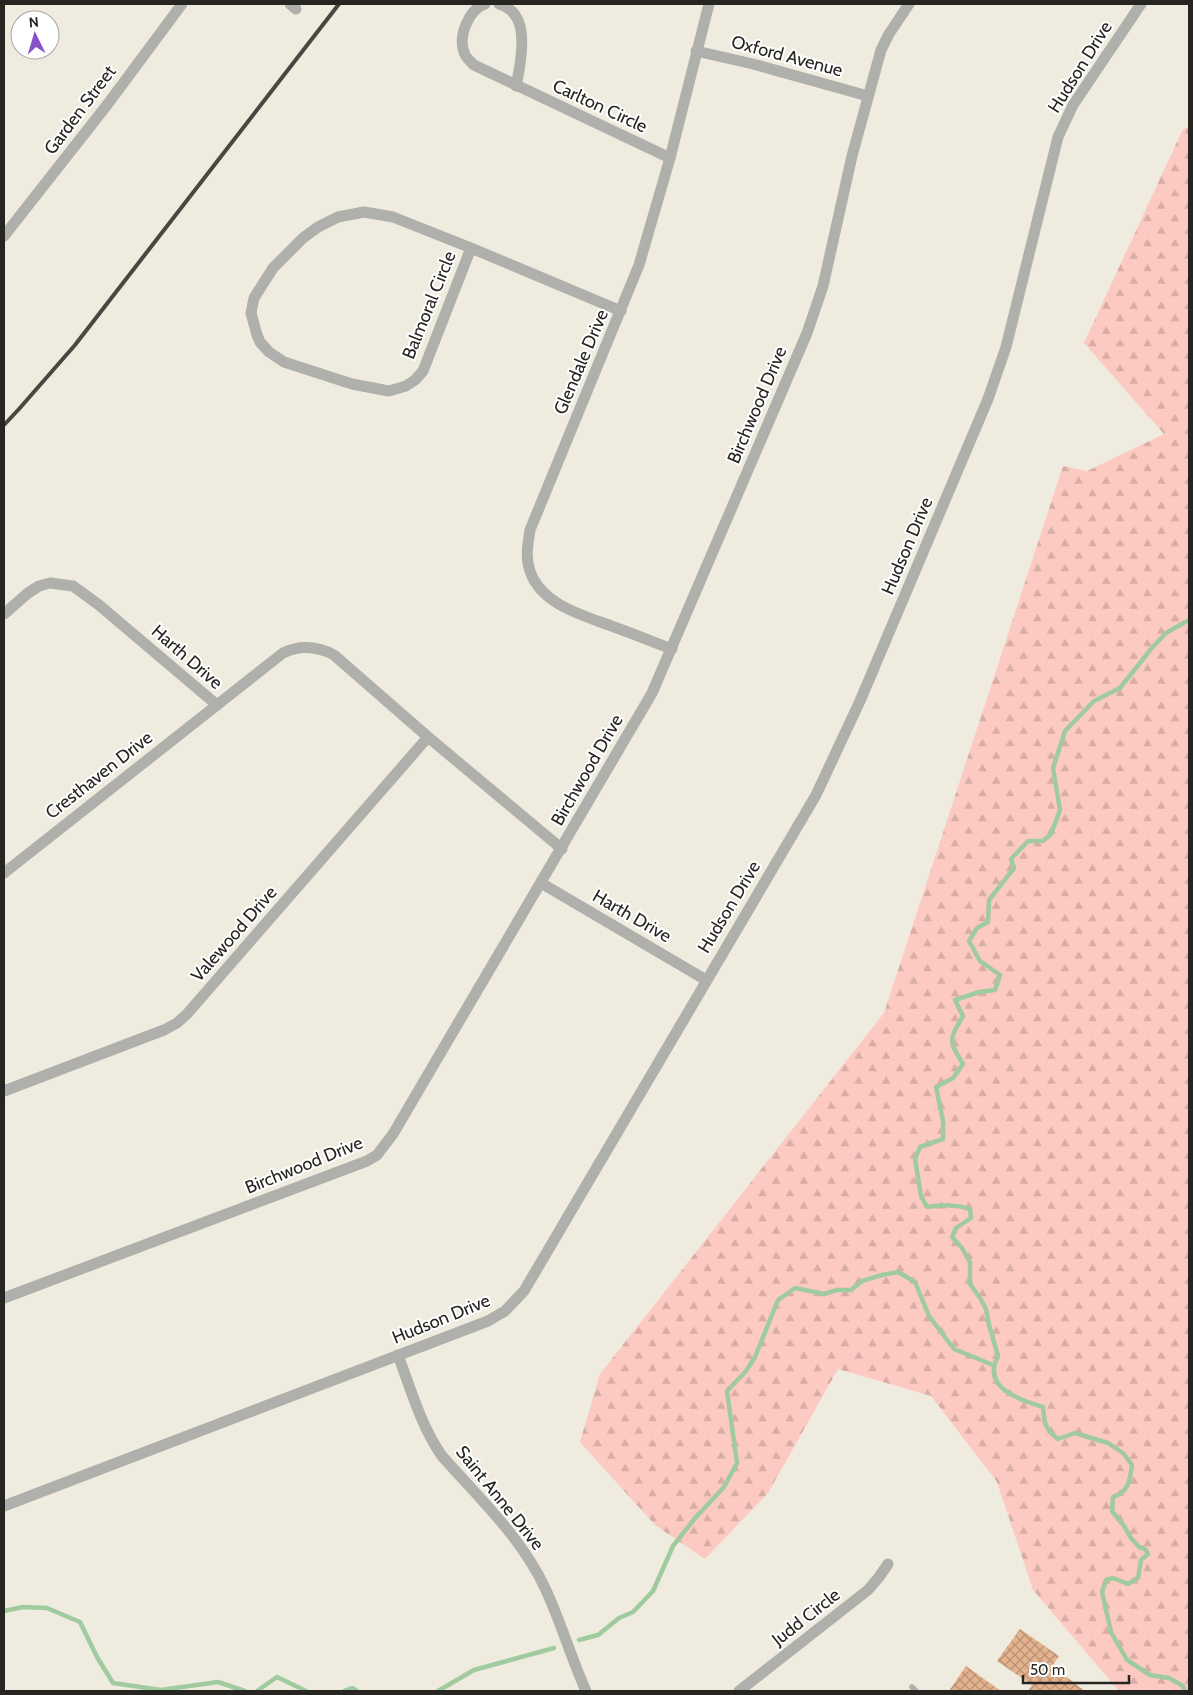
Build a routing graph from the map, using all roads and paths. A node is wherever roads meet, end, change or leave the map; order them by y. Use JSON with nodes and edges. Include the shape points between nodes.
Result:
{"nodes":[{"id":1,"x":182,"y":4,"type":"edge"},
{"id":2,"x":485,"y":4,"type":"edge"},
{"id":3,"x":498,"y":4,"type":"edge"},
{"id":4,"x":709,"y":4,"type":"edge"},
{"id":5,"x":909,"y":4,"type":"edge"},
{"id":6,"x":1141,"y":4,"type":"edge"},
{"id":7,"x":696,"y":51,"type":"junction"},
{"id":8,"x":516,"y":86,"type":"junction"},
{"id":9,"x":868,"y":96,"type":"junction"},
{"id":10,"x":670,"y":158,"type":"junction"},
{"id":11,"x":4,"y":236,"type":"edge"},
{"id":12,"x":471,"y":248,"type":"junction"},
{"id":13,"x":621,"y":311,"type":"junction"},
{"id":14,"x":4,"y":614,"type":"edge"},
{"id":15,"x":672,"y":649,"type":"junction"},
{"id":16,"x":217,"y":705,"type":"junction"},
{"id":17,"x":428,"y":737,"type":"junction"},
{"id":18,"x":562,"y":849,"type":"junction"},
{"id":19,"x":4,"y":873,"type":"edge"},
{"id":20,"x":540,"y":883,"type":"junction"},
{"id":21,"x":706,"y":980,"type":"junction"},
{"id":22,"x":4,"y":1091,"type":"edge"},
{"id":23,"x":4,"y":1298,"type":"edge"},
{"id":24,"x":398,"y":1355,"type":"junction"},
{"id":25,"x":4,"y":1506,"type":"edge"},
{"id":26,"x":888,"y":1564,"type":"dead end"},
{"id":27,"x":586,"y":1691,"type":"edge"},
{"id":28,"x":739,"y":1691,"type":"edge"}],
"edges":[{"from":1,"to":11,"type":"street","name":"Garden Street"},
{"from":2,"to":8,"type":"street","name":"Carlton Circle","via":[[474,11],[463,32],[464,55],[474,65]]},
{"from":3,"to":8,"type":"street","via":[[515,14],[520,24],[521,56]]},
{"from":4,"to":7,"type":"street","name":"Glendale Drive"},
{"from":5,"to":9,"type":"street","name":"Birchwood Drive","via":[[881,50]]},
{"from":6,"to":21,"type":"street","name":"Hudson Drive","via":[[1073,105],[1058,137],[1006,347],[988,399],[860,701],[816,795]]},
{"from":7,"to":9,"type":"street","name":"Oxford Avenue"},
{"from":7,"to":10,"type":"street","name":"Glendale Drive"},
{"from":8,"to":10,"type":"street","name":"Carlton Circle"},
{"from":9,"to":15,"type":"street","name":"Birchwood Drive","via":[[823,286],[807,333]]},
{"from":10,"to":13,"type":"street","name":"Glendale Drive","via":[[639,265]]},
{"from":12,"to":12,"type":"street","name":"Balmoral Circle","via":[[392,217],[364,212],[338,216],[303,238],[273,268],[254,298],[251,313],[257,335],[269,352],[308,371],[389,391],[406,386],[423,371]]},
{"from":12,"to":13,"type":"street","name":"Balmoral Circle"},
{"from":13,"to":15,"type":"street","name":"Glendale Drive","via":[[530,530],[526,555],[530,573],[542,591],[557,603]]},
{"from":14,"to":16,"type":"street","name":"Harth Drive","via":[[39,586],[73,586],[100,605]]},
{"from":15,"to":18,"type":"street","name":"Birchwood Drive","via":[[652,693]]},
{"from":16,"to":17,"type":"street","name":"Harth Drive","via":[[283,653],[304,646],[334,655]]},
{"from":16,"to":19,"type":"street","name":"Cresthaven Drive"},
{"from":17,"to":18,"type":"street"},
{"from":17,"to":22,"type":"street","name":"Valewood Drive","via":[[177,1023]]},
{"from":18,"to":20,"type":"street","name":"Birchwood Drive"},
{"from":20,"to":21,"type":"street","name":"Harth Drive"},
{"from":20,"to":23,"type":"street","name":"Birchwood Drive","via":[[393,1134],[376,1155]]},
{"from":21,"to":24,"type":"street","name":"Hudson Drive","via":[[524,1291],[505,1311],[488,1321]]},
{"from":24,"to":25,"type":"street","name":"Hudson Drive"},
{"from":24,"to":27,"type":"street","name":"Saint Anne Drive","via":[[433,1443],[515,1539],[545,1588]]},
{"from":26,"to":28,"type":"street","name":"Judd Circle","via":[[868,1590]]}]}
